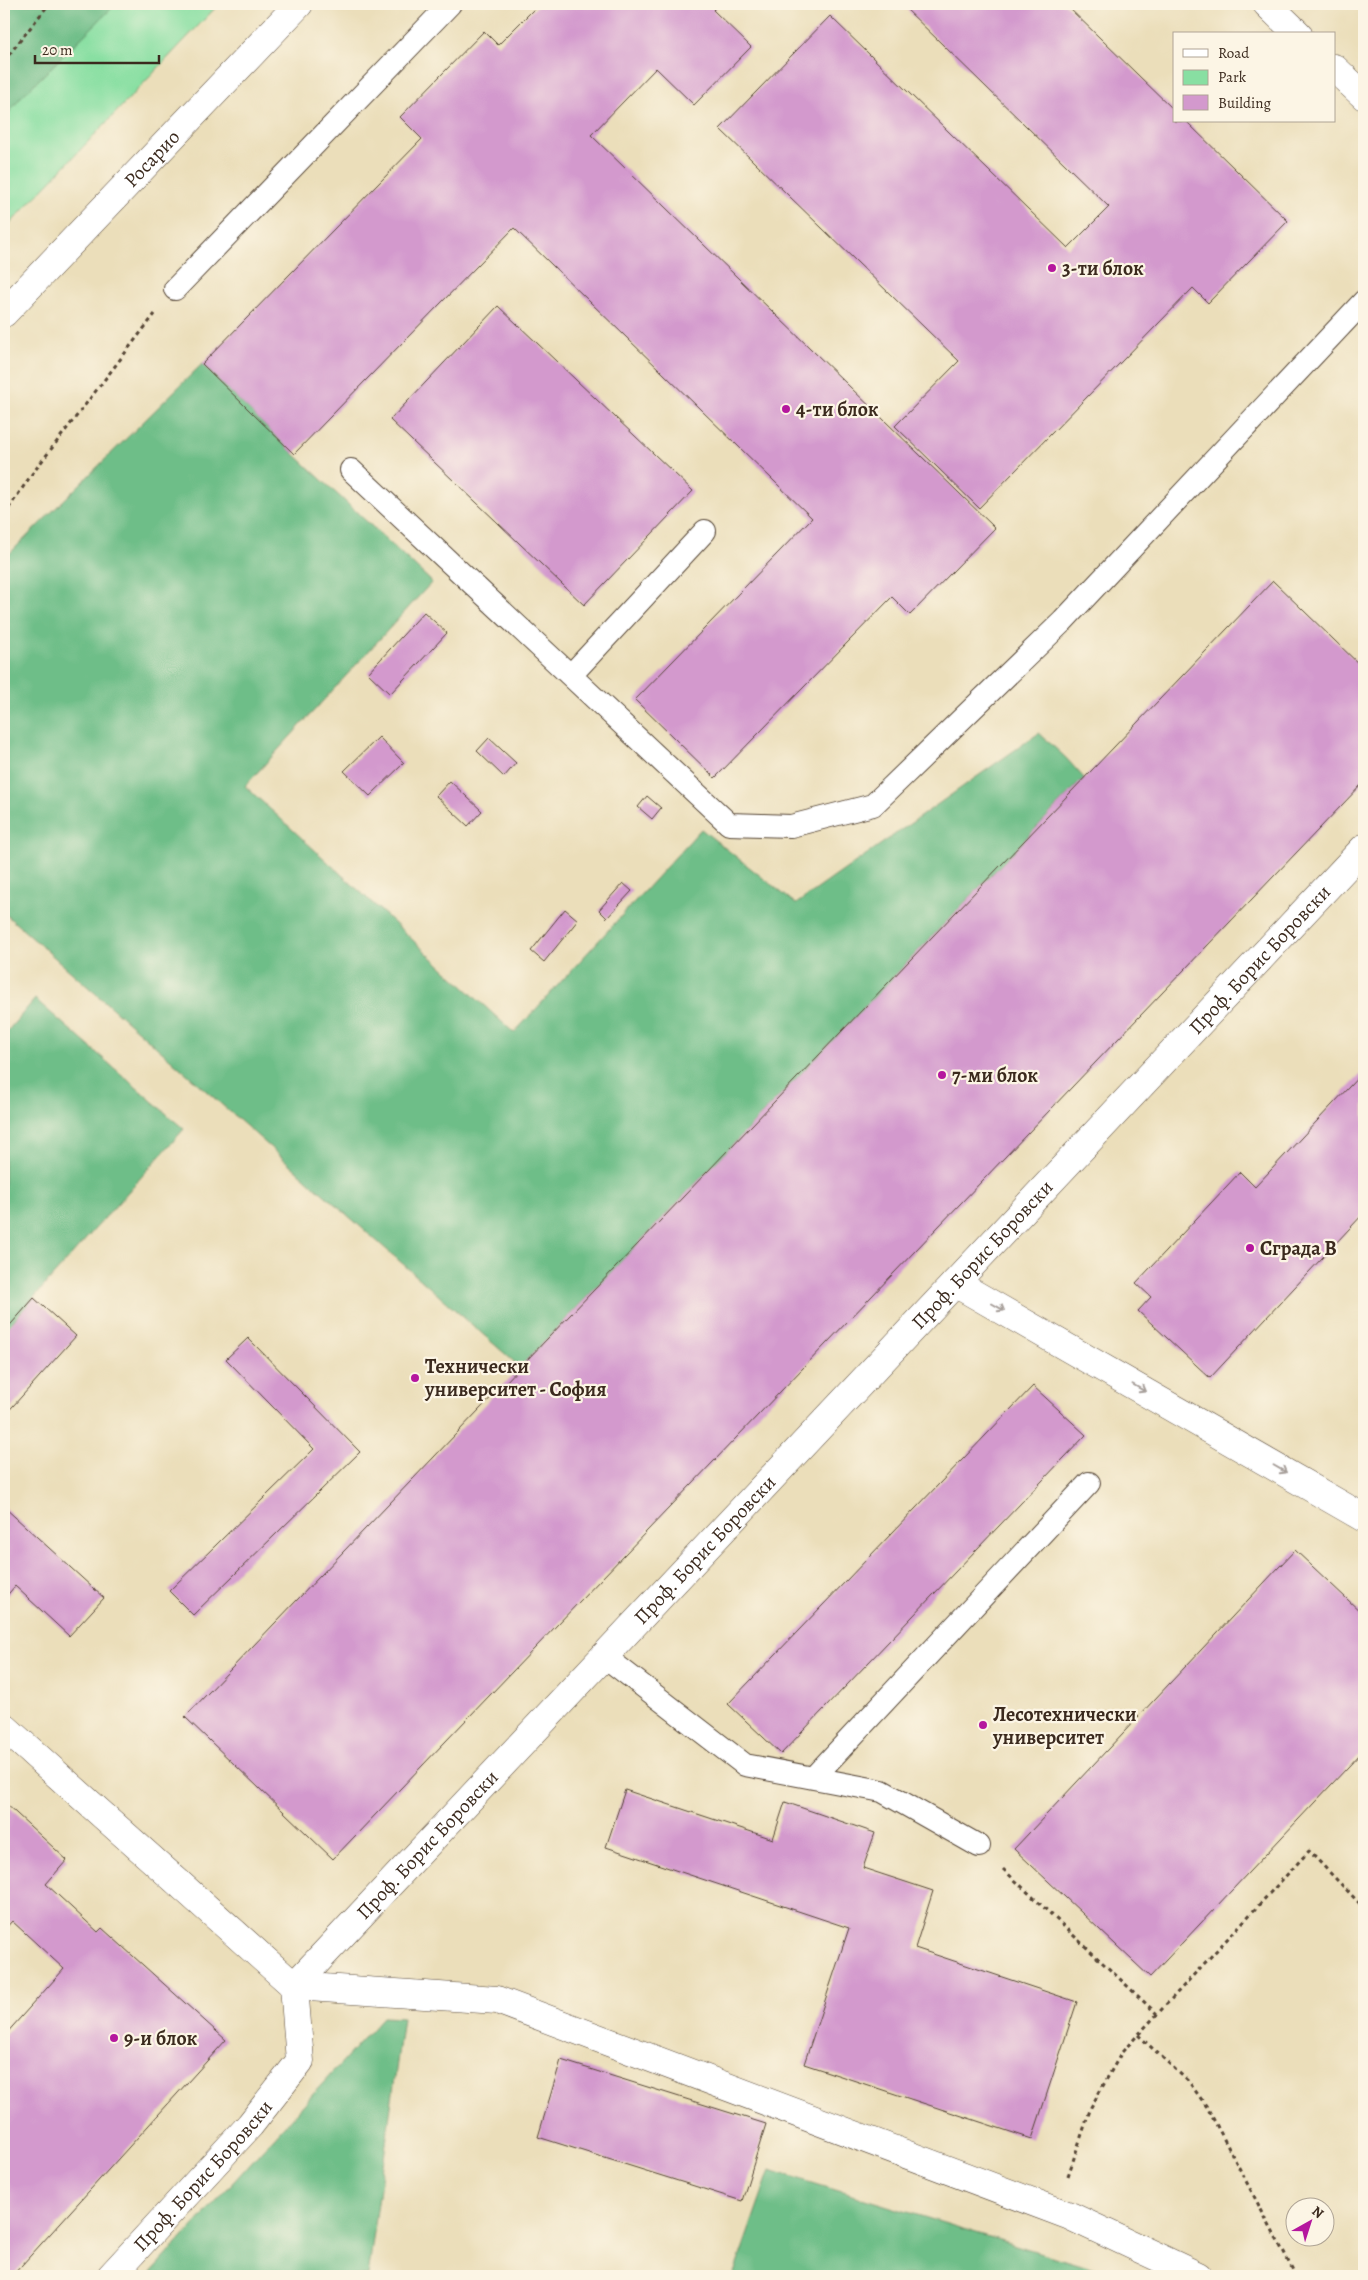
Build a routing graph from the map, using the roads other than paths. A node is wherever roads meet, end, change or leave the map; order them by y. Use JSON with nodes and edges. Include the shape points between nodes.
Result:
{"nodes":[{"id":1,"x":300,"y":4,"type":"edge"},
{"id":2,"x":450,"y":4,"type":"edge"},
{"id":3,"x":1266,"y":4,"type":"edge"},
{"id":4,"x":1296,"y":32,"type":"edge"},
{"id":5,"x":1336,"y":70,"type":"edge"},
{"id":6,"x":1364,"y":96,"type":"edge"},
{"id":7,"x":175,"y":289,"type":"road end"},
{"id":8,"x":1364,"y":301,"type":"edge"},
{"id":9,"x":4,"y":313,"type":"edge"},
{"id":10,"x":351,"y":470,"type":"dead end"},
{"id":11,"x":706,"y":531,"type":"dead end"},
{"id":12,"x":572,"y":675,"type":"junction"},
{"id":13,"x":1364,"y":848,"type":"edge"},
{"id":14,"x":955,"y":1283,"type":"junction"},
{"id":15,"x":1089,"y":1483,"type":"dead end"},
{"id":16,"x":1364,"y":1518,"type":"edge"},
{"id":17,"x":604,"y":1656,"type":"junction"},
{"id":18,"x":4,"y":1727,"type":"edge"},
{"id":19,"x":813,"y":1778,"type":"junction"},
{"id":20,"x":979,"y":1846,"type":"road end"},
{"id":21,"x":294,"y":1986,"type":"junction"},
{"id":22,"x":110,"y":2276,"type":"edge"},
{"id":23,"x":1198,"y":2276,"type":"edge"}],
"edges":[{"from":1,"to":9,"type":"street","name":"Росарио"},
{"from":2,"to":7,"type":"lane"},
{"from":3,"to":4,"type":"street"},
{"from":5,"to":6,"type":"street"},
{"from":8,"to":12,"type":"lane","via":[[1063,621],[873,805],[791,826],[729,824]]},
{"from":10,"to":12,"type":"lane"},
{"from":11,"to":12,"type":"lane"},
{"from":13,"to":14,"type":"street","name":"Проф. Борис Боровски"},
{"from":14,"to":16,"type":"street","one_way":true},
{"from":14,"to":17,"type":"street","name":"Проф. Борис Боровски"},
{"from":15,"to":19,"type":"lane"},
{"from":17,"to":19,"type":"lane","via":[[745,1765]]},
{"from":17,"to":21,"type":"street","name":"Проф. Борис Боровски"},
{"from":18,"to":21,"type":"street"},
{"from":19,"to":20,"type":"lane","via":[[882,1791]]},
{"from":21,"to":22,"type":"street","name":"Проф. Борис Боровски","via":[[300,2061],[250,2125]]},
{"from":21,"to":23,"type":"street","via":[[496,2000],[1056,2211]]}]}
